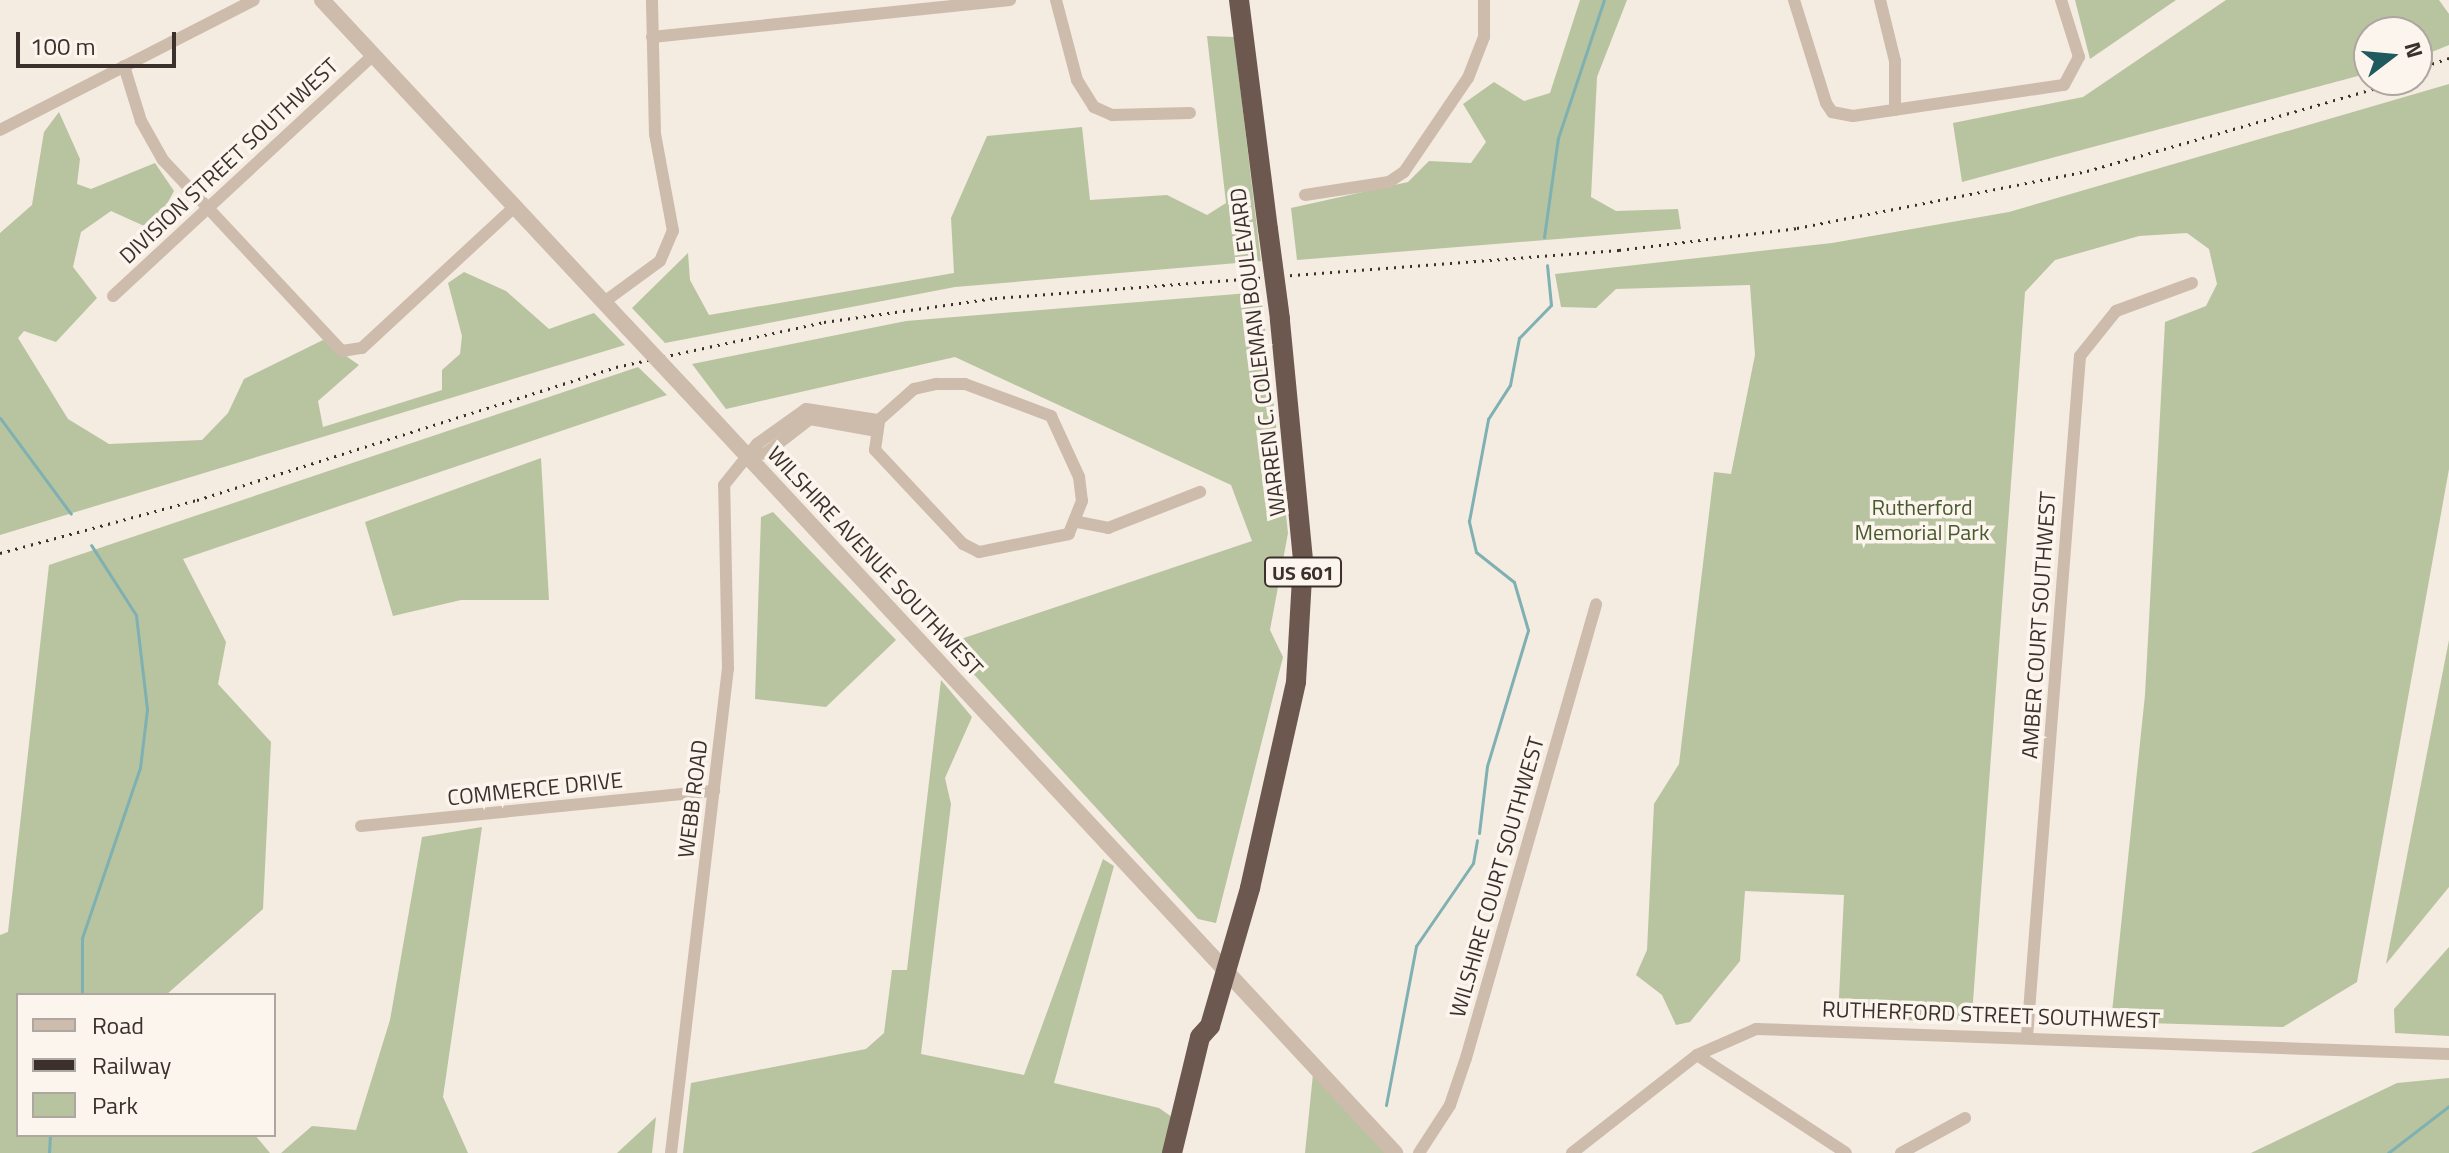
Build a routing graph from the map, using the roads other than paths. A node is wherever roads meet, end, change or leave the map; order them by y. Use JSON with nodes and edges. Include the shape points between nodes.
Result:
{"nodes":[{"id":1,"x":254,"y":0,"type":"edge"},
{"id":2,"x":322,"y":0,"type":"edge"},
{"id":3,"x":652,"y":0,"type":"edge"},
{"id":4,"x":1010,"y":0,"type":"edge"},
{"id":5,"x":1056,"y":0,"type":"edge"},
{"id":6,"x":1239,"y":0,"type":"edge"},
{"id":7,"x":1484,"y":0,"type":"edge"},
{"id":8,"x":1794,"y":0,"type":"edge"},
{"id":9,"x":1880,"y":0,"type":"edge"},
{"id":10,"x":2061,"y":0,"type":"edge"},
{"id":11,"x":964,"y":2,"type":"edge"},
{"id":12,"x":652,"y":37,"type":"junction"},
{"id":13,"x":373,"y":55,"type":"junction"},
{"id":14,"x":124,"y":66,"type":"junction"},
{"id":15,"x":1895,"y":110,"type":"junction"},
{"id":16,"x":1190,"y":113,"type":"dead end"},
{"id":17,"x":0,"y":130,"type":"edge"},
{"id":18,"x":1305,"y":195,"type":"dead end"},
{"id":19,"x":209,"y":207,"type":"junction"},
{"id":20,"x":514,"y":207,"type":"junction"},
{"id":21,"x":2192,"y":283,"type":"dead end"},
{"id":22,"x":113,"y":296,"type":"dead end"},
{"id":23,"x":604,"y":302,"type":"junction"},
{"id":24,"x":878,"y":426,"type":"junction"},
{"id":25,"x":747,"y":456,"type":"junction"},
{"id":26,"x":1200,"y":492,"type":"dead end"},
{"id":27,"x":1078,"y":522,"type":"junction"},
{"id":28,"x":1596,"y":604,"type":"dead end"},
{"id":29,"x":714,"y":791,"type":"junction"},
{"id":30,"x":361,"y":826,"type":"dead end"},
{"id":31,"x":1226,"y":974,"type":"junction"},
{"id":32,"x":1210,"y":1026,"type":"junction"},
{"id":33,"x":2027,"y":1037,"type":"junction"},
{"id":34,"x":2449,"y":1054,"type":"edge"},
{"id":35,"x":1697,"y":1055,"type":"junction"},
{"id":36,"x":1965,"y":1118,"type":"dead end"},
{"id":37,"x":671,"y":1153,"type":"edge"},
{"id":38,"x":1172,"y":1153,"type":"edge"},
{"id":39,"x":1183,"y":1153,"type":"edge"},
{"id":40,"x":1395,"y":1153,"type":"edge"},
{"id":41,"x":1419,"y":1153,"type":"edge"},
{"id":42,"x":1572,"y":1153,"type":"edge"},
{"id":43,"x":1846,"y":1153,"type":"edge"},
{"id":44,"x":1901,"y":1153,"type":"edge"}],
"edges":[{"from":1,"to":14,"type":"street"},
{"from":2,"to":13,"type":"street","name":"WILSHIRE AVENUE SOUTHWEST"},
{"from":3,"to":12,"type":"street"},
{"from":4,"to":11,"type":"street"},
{"from":5,"to":16,"type":"street","via":[[1077,80],[1094,107],[1112,115]]},
{"from":6,"to":31,"type":"highway","name":"WARREN C. COLEMAN BOULEVARD","number":"US 601","bridge":true,"via":[[1300,489],[1301,638],[1287,737]]},
{"from":7,"to":18,"type":"street","via":[[1484,37],[1474,65],[1404,172],[1389,182]]},
{"from":8,"to":15,"type":"street","via":[[1832,112]]},
{"from":9,"to":15,"type":"street","via":[[1895,61]]},
{"from":10,"to":15,"type":"street","via":[[2079,57],[2064,85]]},
{"from":11,"to":12,"type":"street"},
{"from":12,"to":23,"type":"street","via":[[655,134],[673,231],[660,261]]},
{"from":13,"to":19,"type":"street","name":"DIVISION STREET SOUTHWEST"},
{"from":13,"to":20,"type":"street","name":"WILSHIRE AVENUE SOUTHWEST"},
{"from":14,"to":17,"type":"street"},
{"from":14,"to":19,"type":"street","via":[[153,145]]},
{"from":19,"to":20,"type":"street","via":[[331,344],[355,353]]},
{"from":19,"to":22,"type":"street","name":"DIVISION STREET SOUTHWEST"},
{"from":20,"to":23,"type":"street","name":"WILSHIRE AVENUE SOUTHWEST"},
{"from":21,"to":33,"type":"street","name":"AMBER COURT SOUTHWEST","via":[[2106,317],[2080,356]]},
{"from":23,"to":25,"type":"street","name":"WILSHIRE AVENUE SOUTHWEST","bridge":true},
{"from":24,"to":25,"type":"street","name":"WEBB ROAD","via":[[806,409]]},
{"from":24,"to":27,"type":"street","via":[[875,450],[963,544],[979,552],[1040,544],[1069,534]]},
{"from":24,"to":27,"type":"street","via":[[914,389],[936,384],[965,384],[1051,416],[1079,477]]},
{"from":25,"to":29,"type":"street","name":"WEBB ROAD","via":[[722,495],[728,669]]},
{"from":25,"to":31,"type":"street","name":"WILSHIRE AVENUE SOUTHWEST"},
{"from":26,"to":27,"type":"street","via":[[1108,528]]},
{"from":28,"to":41,"type":"street","name":"WILSHIRE COURT SOUTHWEST","via":[[1466,1058],[1444,1117]]},
{"from":29,"to":30,"type":"street","name":"COMMERCE DRIVE"},
{"from":29,"to":37,"type":"street","name":"WEBB ROAD"},
{"from":31,"to":32,"type":"highway","name":"WARREN C. COLEMAN BOULEVARD","number":"US 601"},
{"from":31,"to":40,"type":"street","name":"WILSHIRE AVENUE SOUTHWEST"},
{"from":32,"to":38,"type":"highway","name":"WARREN C. COLEMAN BOULEVARD","number":"US 601","via":[[1200,1037]]},
{"from":32,"to":39,"type":"highway","name":"WARREN C. COLEMAN BOULEVARD","number":"US 601","via":[[1213,1039]]},
{"from":33,"to":34,"type":"street","name":"RUTHERFORD STREET SOUTHWEST"},
{"from":33,"to":35,"type":"street","name":"RUTHERFORD STREET SOUTHWEST","via":[[1776,1027],[1728,1037]]},
{"from":35,"to":42,"type":"street","name":"RUTHERFORD STREET SOUTHWEST"},
{"from":35,"to":43,"type":"street"},
{"from":36,"to":44,"type":"street"}]}
